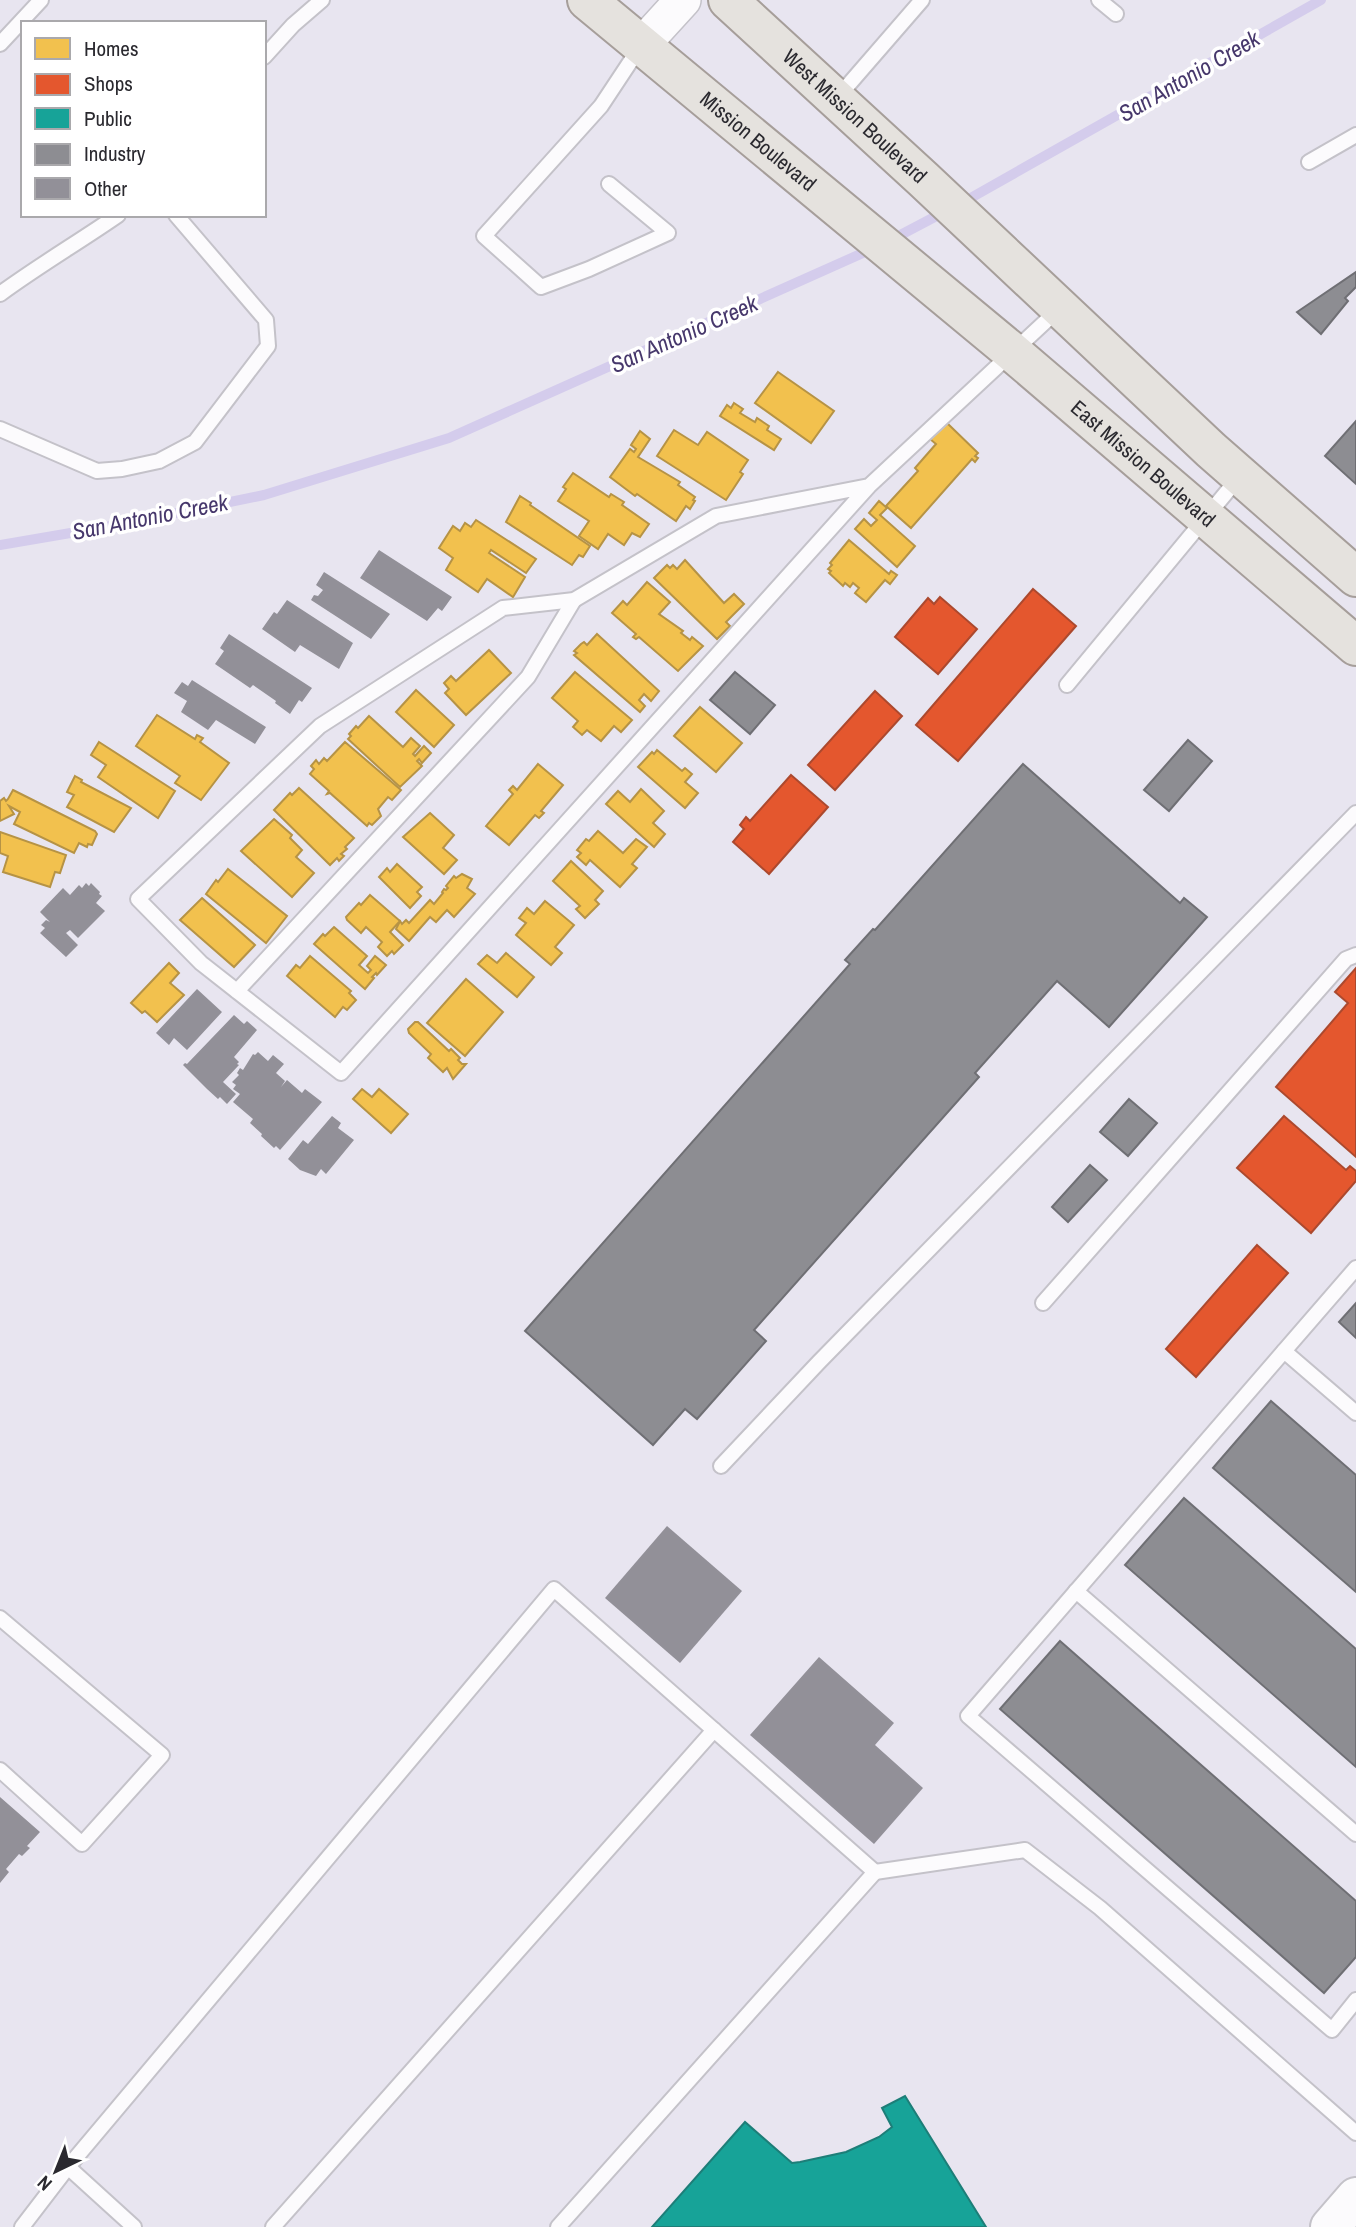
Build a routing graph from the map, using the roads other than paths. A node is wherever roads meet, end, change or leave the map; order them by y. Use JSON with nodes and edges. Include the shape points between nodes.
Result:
{"nodes":[{"id":1,"x":41,"y":0,"type":"edge"},
{"id":2,"x":322,"y":0,"type":"edge"},
{"id":3,"x":587,"y":0,"type":"edge"},
{"id":4,"x":683,"y":0,"type":"edge"},
{"id":5,"x":728,"y":0,"type":"edge"},
{"id":6,"x":922,"y":0,"type":"edge"},
{"id":7,"x":1099,"y":0,"type":"edge"},
{"id":8,"x":1116,"y":14,"type":"dead end"},
{"id":9,"x":21,"y":21,"type":"edge"},
{"id":10,"x":21,"y":21,"type":"edge"},
{"id":11,"x":0,"y":44,"type":"edge"},
{"id":12,"x":641,"y":46,"type":"junction"},
{"id":13,"x":266,"y":55,"type":"edge"},
{"id":14,"x":836,"y":99,"type":"junction"},
{"id":15,"x":1356,"y":135,"type":"edge"},
{"id":16,"x":1308,"y":162,"type":"dead end"},
{"id":17,"x":609,"y":184,"type":"dead end"},
{"id":18,"x":115,"y":217,"type":"edge"},
{"id":19,"x":178,"y":217,"type":"edge"},
{"id":20,"x":929,"y":284,"type":"joint"},
{"id":21,"x":0,"y":294,"type":"edge"},
{"id":22,"x":1060,"y":308,"type":"junction"},
{"id":23,"x":1011,"y":351,"type":"junction"},
{"id":24,"x":0,"y":429,"type":"edge"},
{"id":25,"x":1240,"y":476,"type":"junction"},
{"id":26,"x":869,"y":486,"type":"junction"},
{"id":27,"x":1208,"y":517,"type":"junction"},
{"id":28,"x":1356,"y":577,"type":"edge"},
{"id":29,"x":574,"y":600,"type":"junction"},
{"id":30,"x":1356,"y":646,"type":"edge"},
{"id":31,"x":1067,"y":685,"type":"dead end"},
{"id":32,"x":1356,"y":813,"type":"edge"},
{"id":33,"x":1356,"y":955,"type":"edge"},
{"id":34,"x":237,"y":991,"type":"junction"},
{"id":35,"x":1356,"y":1268,"type":"edge"},
{"id":36,"x":1043,"y":1303,"type":"dead end"},
{"id":37,"x":1284,"y":1351,"type":"junction"},
{"id":38,"x":1356,"y":1412,"type":"edge"},
{"id":39,"x":721,"y":1466,"type":"dead end"},
{"id":40,"x":1076,"y":1591,"type":"junction"},
{"id":41,"x":0,"y":1618,"type":"edge"},
{"id":42,"x":714,"y":1730,"type":"junction"},
{"id":43,"x":0,"y":1770,"type":"edge"},
{"id":44,"x":1356,"y":1834,"type":"edge"},
{"id":45,"x":875,"y":1872,"type":"junction"},
{"id":46,"x":1356,"y":2000,"type":"edge"},
{"id":47,"x":1356,"y":2133,"type":"edge"},
{"id":48,"x":68,"y":2167,"type":"junction"},
{"id":49,"x":1356,"y":2197,"type":"edge"},
{"id":50,"x":22,"y":2227,"type":"edge"},
{"id":51,"x":134,"y":2227,"type":"edge"},
{"id":52,"x":273,"y":2227,"type":"edge"},
{"id":53,"x":558,"y":2227,"type":"edge"},
{"id":54,"x":1330,"y":2227,"type":"edge"}],
"edges":[{"from":1,"to":10,"type":"lane"},
{"from":2,"to":13,"type":"lane"},
{"from":3,"to":12,"type":"main road","name":"Mission Boulevard"},
{"from":4,"to":12,"type":"street"},
{"from":5,"to":14,"type":"main road","name":"West Mission Boulevard"},
{"from":6,"to":14,"type":"lane"},
{"from":7,"to":8,"type":"lane"},
{"from":9,"to":11,"type":"lane"},
{"from":12,"to":17,"type":"lane","via":[[601,106],[484,236],[541,287],[668,233]]},
{"from":12,"to":20,"type":"main road","name":"Mission Boulevard"},
{"from":14,"to":22,"type":"main road","name":"West Mission Boulevard"},
{"from":15,"to":16,"type":"lane"},
{"from":18,"to":21,"type":"lane"},
{"from":19,"to":24,"type":"lane","via":[[266,320],[268,346],[195,442],[159,461],[97,471]]},
{"from":20,"to":23,"type":"main road","name":"East Mission Boulevard"},
{"from":22,"to":23,"type":"lane"},
{"from":22,"to":25,"type":"main road"},
{"from":23,"to":26,"type":"lane"},
{"from":23,"to":27,"type":"main road","name":"East Mission Boulevard"},
{"from":25,"to":27,"type":"lane"},
{"from":25,"to":28,"type":"main road"},
{"from":26,"to":29,"type":"lane","via":[[716,516]]},
{"from":26,"to":34,"type":"lane","via":[[341,1073]]},
{"from":27,"to":30,"type":"main road","name":"East Mission Boulevard"},
{"from":27,"to":31,"type":"lane"},
{"from":29,"to":34,"type":"lane","via":[[528,677]]},
{"from":29,"to":34,"type":"lane","via":[[503,608],[320,726],[138,900],[201,963]]},
{"from":32,"to":39,"type":"lane"},
{"from":33,"to":36,"type":"lane","via":[[1346,959]]},
{"from":35,"to":37,"type":"lane"},
{"from":37,"to":38,"type":"lane"},
{"from":37,"to":40,"type":"lane"},
{"from":40,"to":44,"type":"lane"},
{"from":40,"to":46,"type":"lane","via":[[968,1716],[1332,2030]]},
{"from":41,"to":43,"type":"lane","via":[[162,1755],[82,1844]]},
{"from":42,"to":45,"type":"lane"},
{"from":42,"to":48,"type":"lane","via":[[554,1589]]},
{"from":42,"to":52,"type":"lane"},
{"from":45,"to":47,"type":"lane","via":[[1025,1850],[1100,1908]]},
{"from":45,"to":53,"type":"lane"},
{"from":48,"to":50,"type":"lane"},
{"from":48,"to":51,"type":"lane"},
{"from":49,"to":54,"type":"main road"}]}
